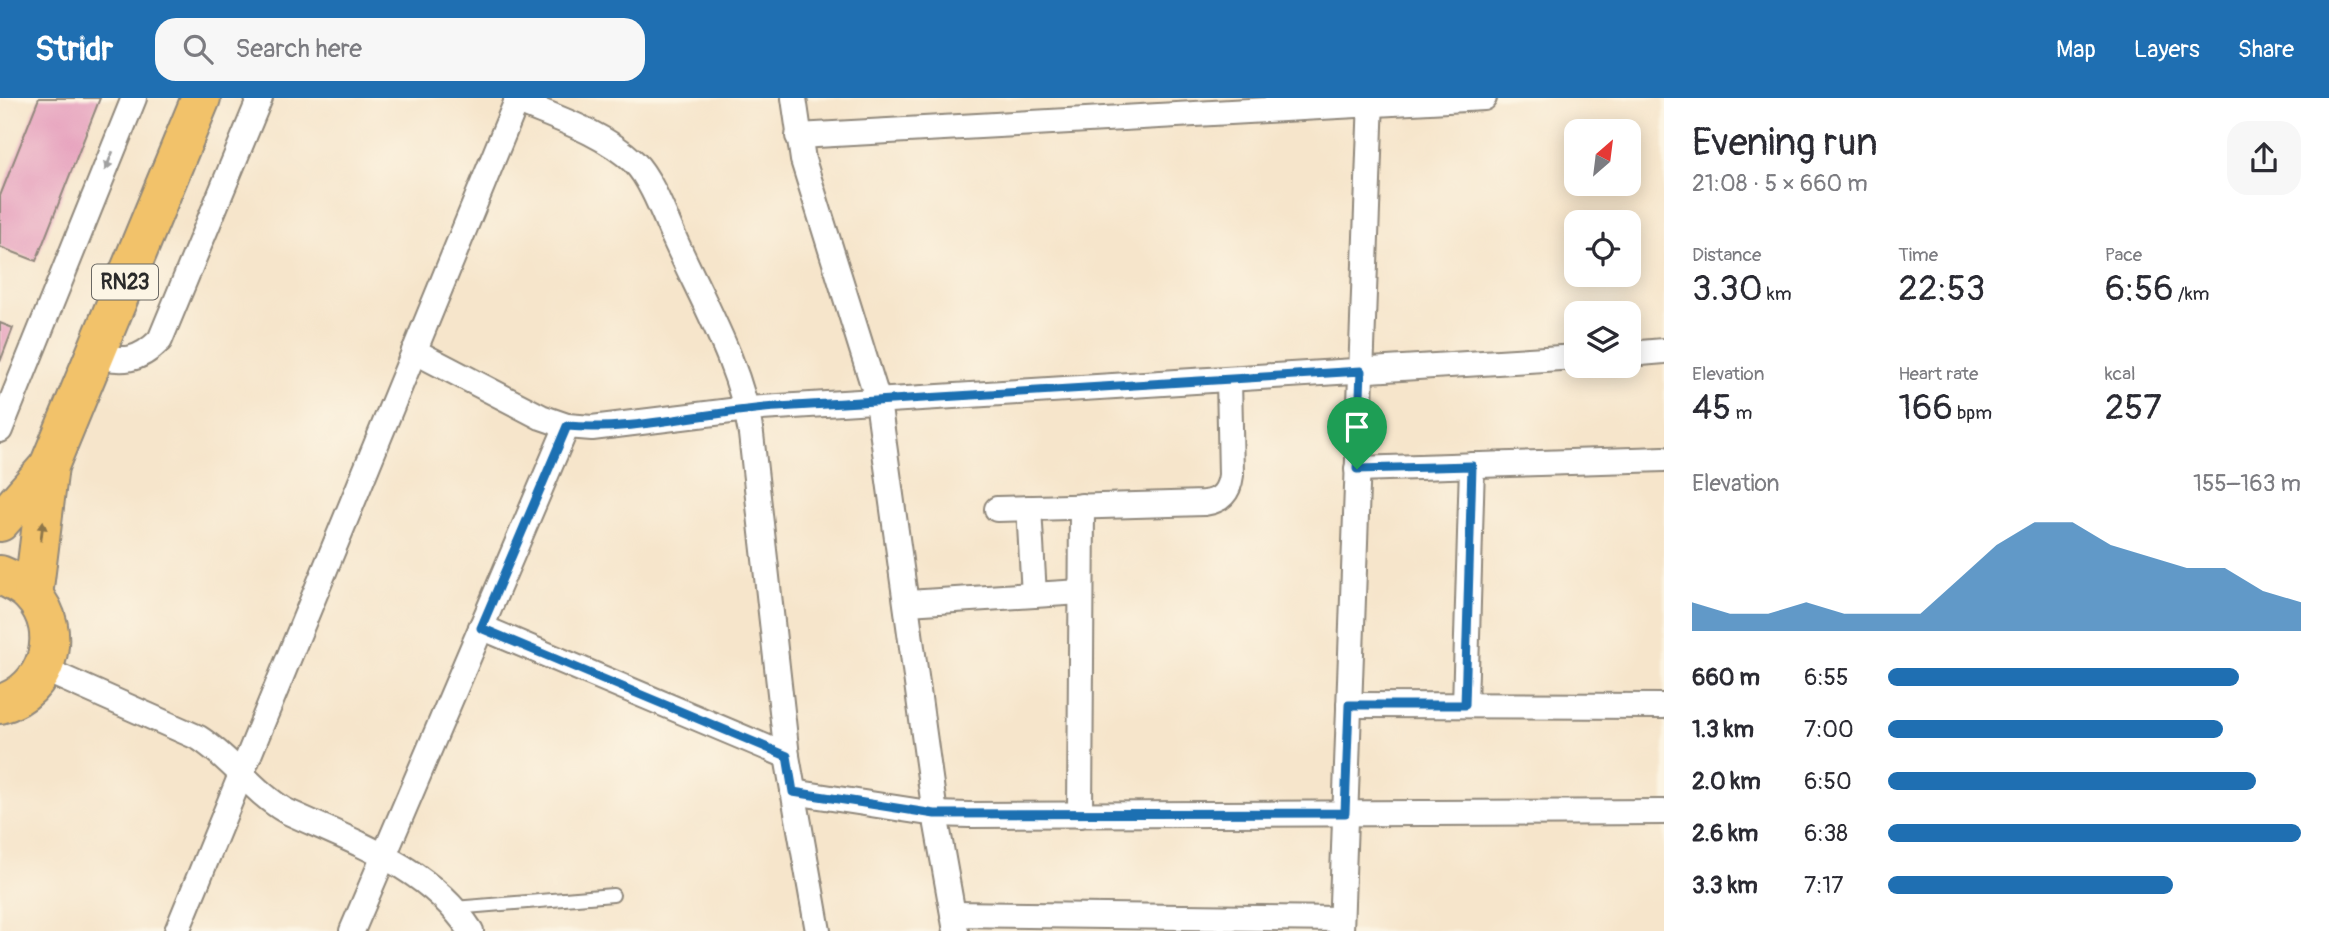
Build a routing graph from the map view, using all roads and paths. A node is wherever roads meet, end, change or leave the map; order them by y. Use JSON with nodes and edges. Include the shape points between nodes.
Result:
{"nodes":[{"id":1,"x":134,"y":98,"type":"edge"},
{"id":2,"x":201,"y":98,"type":"edge"},
{"id":3,"x":260,"y":98,"type":"edge"},
{"id":4,"x":794,"y":98,"type":"edge"},
{"id":5,"x":1484,"y":98,"type":"edge"},
{"id":6,"x":517,"y":99,"type":"edge"},
{"id":7,"x":1371,"y":101,"type":"edge"},
{"id":8,"x":798,"y":136,"type":"junction"},
{"id":9,"x":414,"y":351,"type":"junction"},
{"id":10,"x":1664,"y":351,"type":"edge"},
{"id":11,"x":1641,"y":353,"type":"edge"},
{"id":12,"x":94,"y":356,"type":"junction"},
{"id":13,"x":1564,"y":358,"type":"edge"},
{"id":14,"x":1361,"y":371,"type":"junction"},
{"id":15,"x":1229,"y":379,"type":"junction"},
{"id":16,"x":878,"y":401,"type":"junction"},
{"id":17,"x":747,"y":409,"type":"junction"},
{"id":18,"x":567,"y":426,"type":"junction"},
{"id":19,"x":0,"y":430,"type":"edge"},
{"id":20,"x":1664,"y":459,"type":"edge"},
{"id":21,"x":49,"y":466,"type":"junction"},
{"id":22,"x":1472,"y":466,"type":"junction"},
{"id":23,"x":1357,"y":469,"type":"junction"},
{"id":24,"x":1082,"y":506,"type":"junction"},
{"id":25,"x":1029,"y":508,"type":"junction"},
{"id":26,"x":997,"y":509,"type":"dead end"},
{"id":27,"x":0,"y":522,"type":"edge"},
{"id":28,"x":0,"y":575,"type":"edge"},
{"id":29,"x":1081,"y":592,"type":"junction"},
{"id":30,"x":1034,"y":595,"type":"junction"},
{"id":31,"x":33,"y":596,"type":"junction"},
{"id":32,"x":908,"y":603,"type":"junction"},
{"id":33,"x":481,"y":628,"type":"junction"},
{"id":34,"x":43,"y":669,"type":"junction"},
{"id":35,"x":1349,"y":705,"type":"junction"},
{"id":36,"x":1465,"y":705,"type":"junction"},
{"id":37,"x":1664,"y":706,"type":"edge"},
{"id":38,"x":4,"y":707,"type":"edge"},
{"id":39,"x":787,"y":756,"type":"junction"},
{"id":40,"x":241,"y":772,"type":"junction"},
{"id":41,"x":793,"y":792,"type":"junction"},
{"id":42,"x":1664,"y":812,"type":"edge"},
{"id":43,"x":1345,"y":813,"type":"junction"},
{"id":44,"x":935,"y":814,"type":"junction"},
{"id":45,"x":1080,"y":815,"type":"junction"},
{"id":46,"x":384,"y":856,"type":"junction"},
{"id":47,"x":613,"y":895,"type":"dead end"},
{"id":48,"x":454,"y":908,"type":"junction"},
{"id":49,"x":955,"y":922,"type":"edge"},
{"id":50,"x":1231,"y":924,"type":"edge"},
{"id":51,"x":1341,"y":925,"type":"edge"},
{"id":52,"x":177,"y":931,"type":"edge"},
{"id":53,"x":352,"y":931,"type":"edge"},
{"id":54,"x":471,"y":931,"type":"edge"},
{"id":55,"x":818,"y":931,"type":"edge"}],
"edges":[{"from":1,"to":19,"type":"street","one_way":true},
{"from":2,"to":12,"type":"main road","number":"RN23"},
{"from":3,"to":12,"type":"street","via":[[160,340],[134,359]]},
{"from":4,"to":8,"type":"street"},
{"from":5,"to":7,"type":"street"},
{"from":6,"to":9,"type":"street"},
{"from":6,"to":17,"type":"street","via":[[606,141],[636,164],[655,195],[723,343]]},
{"from":7,"to":8,"type":"street"},
{"from":7,"to":14,"type":"street"},
{"from":8,"to":16,"type":"street"},
{"from":9,"to":18,"type":"street"},
{"from":9,"to":40,"type":"street"},
{"from":10,"to":11,"type":"street"},
{"from":12,"to":21,"type":"main road","number":"RN23"},
{"from":13,"to":14,"type":"street"},
{"from":14,"to":15,"type":"street"},
{"from":14,"to":23,"type":"street"},
{"from":15,"to":16,"type":"street"},
{"from":15,"to":24,"type":"street","via":[[1231,475],[1230,485],[1219,499]]},
{"from":16,"to":17,"type":"street"},
{"from":16,"to":32,"type":"street"},
{"from":17,"to":18,"type":"street","via":[[616,426]]},
{"from":17,"to":39,"type":"street"},
{"from":18,"to":33,"type":"street"},
{"from":20,"to":22,"type":"street"},
{"from":21,"to":27,"type":"main road","number":"RN23"},
{"from":31,"to":21,"type":"main road","number":"RN23","one_way":true},
{"from":22,"to":23,"type":"street"},
{"from":22,"to":36,"type":"street"},
{"from":23,"to":35,"type":"street"},
{"from":24,"to":25,"type":"street"},
{"from":24,"to":29,"type":"street"},
{"from":25,"to":26,"type":"street"},
{"from":25,"to":30,"type":"street"},
{"from":28,"to":31,"type":"main road"},
{"from":29,"to":30,"type":"street"},
{"from":29,"to":45,"type":"street"},
{"from":30,"to":32,"type":"street"},
{"from":31,"to":34,"type":"main road","via":[[49,631]]},
{"from":32,"to":44,"type":"street"},
{"from":33,"to":39,"type":"street"},
{"from":33,"to":46,"type":"street"},
{"from":34,"to":38,"type":"main road","via":[[30,687]]},
{"from":34,"to":40,"type":"street","via":[[199,738]]},
{"from":35,"to":36,"type":"street"},
{"from":35,"to":43,"type":"street"},
{"from":36,"to":37,"type":"street"},
{"from":39,"to":41,"type":"street"},
{"from":40,"to":46,"type":"street","via":[[286,811]]},
{"from":40,"to":52,"type":"street"},
{"from":41,"to":44,"type":"street"},
{"from":41,"to":55,"type":"street"},
{"from":42,"to":43,"type":"street"},
{"from":43,"to":45,"type":"street"},
{"from":43,"to":51,"type":"street"},
{"from":44,"to":45,"type":"street"},
{"from":44,"to":49,"type":"street"},
{"from":46,"to":48,"type":"street","via":[[414,872]]},
{"from":46,"to":53,"type":"street"},
{"from":47,"to":48,"type":"lane"},
{"from":48,"to":54,"type":"street"},
{"from":49,"to":50,"type":"street"},
{"from":50,"to":51,"type":"street"}]}
